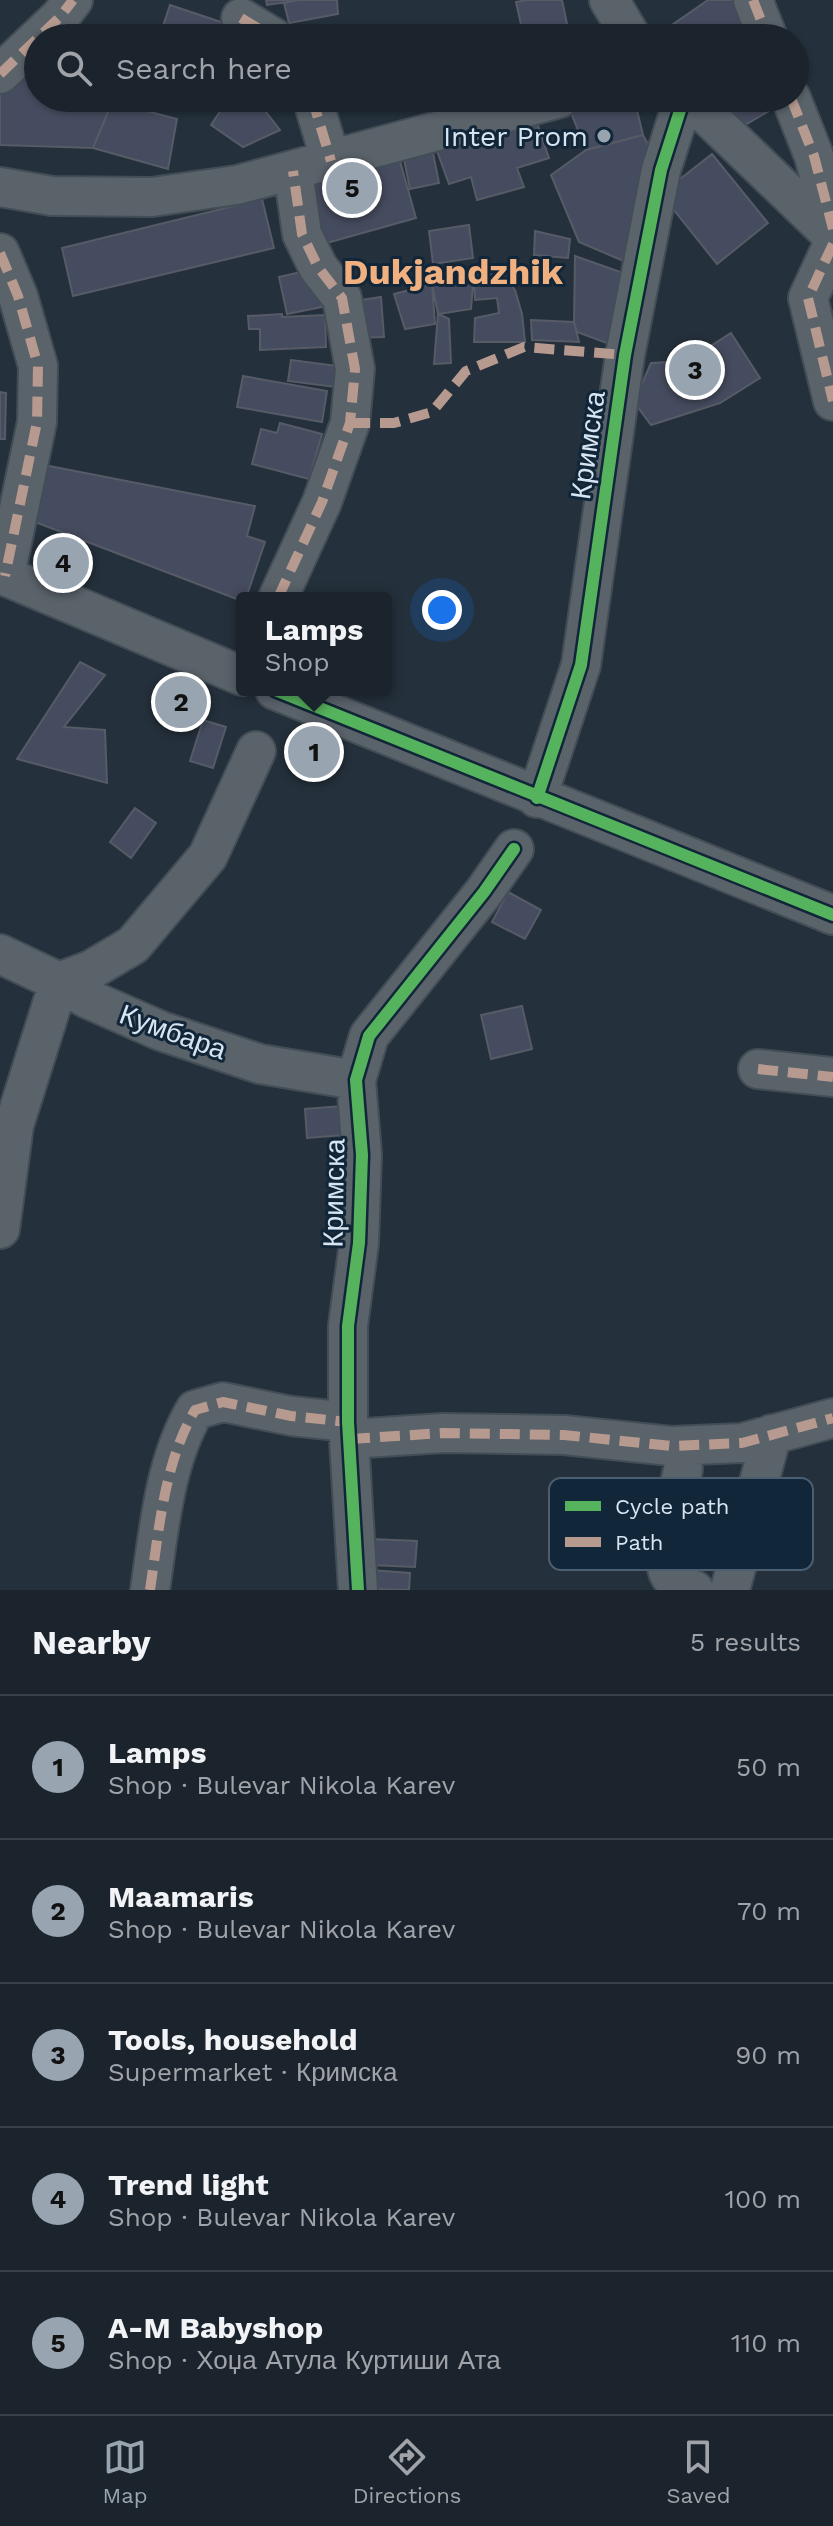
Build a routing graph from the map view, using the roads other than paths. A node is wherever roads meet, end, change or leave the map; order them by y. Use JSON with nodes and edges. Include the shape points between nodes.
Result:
{"nodes":[{"id":1,"x":73,"y":0,"type":"edge"},
{"id":2,"x":609,"y":0,"type":"edge"},
{"id":3,"x":753,"y":0,"type":"edge"},
{"id":4,"x":241,"y":18,"type":"dead end"},
{"id":5,"x":53,"y":24,"type":"edge"},
{"id":6,"x":251,"y":24,"type":"edge"},
{"id":7,"x":624,"y":24,"type":"edge"},
{"id":8,"x":762,"y":24,"type":"edge"},
{"id":9,"x":24,"y":51,"type":"edge"},
{"id":10,"x":0,"y":74,"type":"edge"},
{"id":11,"x":316,"y":112,"type":"edge"},
{"id":12,"x":509,"y":112,"type":"edge"},
{"id":13,"x":681,"y":112,"type":"edge"},
{"id":14,"x":701,"y":112,"type":"edge"},
{"id":15,"x":797,"y":112,"type":"edge"},
{"id":16,"x":331,"y":161,"type":"junction"},
{"id":17,"x":293,"y":171,"type":"junction"},
{"id":18,"x":0,"y":187,"type":"edge"},
{"id":19,"x":833,"y":229,"type":"edge"},
{"id":20,"x":833,"y":236,"type":"edge"},
{"id":21,"x":833,"y":244,"type":"edge"},
{"id":22,"x":0,"y":253,"type":"edge"},
{"id":23,"x":833,"y":401,"type":"edge"},
{"id":24,"x":2,"y":575,"type":"edge"},
{"id":25,"x":281,"y":592,"type":"edge"},
{"id":26,"x":236,"y":673,"type":"edge"},
{"id":27,"x":290,"y":696,"type":"edge"},
{"id":28,"x":256,"y":751,"type":"dead end"},
{"id":29,"x":537,"y":798,"type":"junction"},
{"id":30,"x":514,"y":849,"type":"dead end"},
{"id":31,"x":833,"y":915,"type":"edge"},
{"id":32,"x":0,"y":954,"type":"edge"},
{"id":33,"x":59,"y":982,"type":"junction"},
{"id":34,"x":758,"y":1069,"type":"dead end"},
{"id":35,"x":833,"y":1077,"type":"edge"},
{"id":36,"x":356,"y":1080,"type":"junction"},
{"id":37,"x":0,"y":1229,"type":"edge"},
{"id":38,"x":833,"y":1418,"type":"edge"},
{"id":39,"x":349,"y":1430,"type":"junction"},
{"id":40,"x":772,"y":1434,"type":"junction"},
{"id":41,"x":683,"y":1469,"type":"dead end"},
{"id":42,"x":681,"y":1478,"type":"edge"},
{"id":43,"x":760,"y":1478,"type":"edge"},
{"id":44,"x":667,"y":1570,"type":"edge"},
{"id":45,"x":735,"y":1570,"type":"edge"},
{"id":46,"x":682,"y":1589,"type":"edge"},
{"id":47,"x":150,"y":1590,"type":"edge"},
{"id":48,"x":358,"y":1590,"type":"edge"},
{"id":49,"x":730,"y":1590,"type":"edge"}],
"edges":[{"from":1,"to":5,"type":"street"},
{"from":2,"to":7,"type":"street"},
{"from":3,"to":8,"type":"street"},
{"from":4,"to":6,"type":"street"},
{"from":9,"to":10,"type":"street"},
{"from":11,"to":16,"type":"street"},
{"from":12,"to":16,"type":"street"},
{"from":13,"to":29,"type":"street","name":"Кримска","via":[[661,170],[625,355],[581,665]]},
{"from":14,"to":20,"type":"street"},
{"from":15,"to":19,"type":"street"},
{"from":16,"to":17,"type":"street"},
{"from":17,"to":18,"type":"street","via":[[152,197],[52,196]]},
{"from":17,"to":25,"type":"street","via":[[302,234],[342,298],[355,369],[350,423],[322,502]]},
{"from":21,"to":23,"type":"street","via":[[808,298]]},
{"from":22,"to":24,"type":"street","via":[[38,366],[37,422]]},
{"from":24,"to":26,"type":"street"},
{"from":27,"to":29,"type":"street"},
{"from":28,"to":33,"type":"street","via":[[208,856],[133,945]]},
{"from":29,"to":31,"type":"street"},
{"from":30,"to":36,"type":"street","name":"Кримска","via":[[369,1036]]},
{"from":32,"to":33,"type":"street","name":"Кумбара"},
{"from":33,"to":36,"type":"street","name":"Кумбара","via":[[161,1031],[246,1059]]},
{"from":33,"to":37,"type":"street","via":[[14,1125]]},
{"from":34,"to":35,"type":"street"},
{"from":36,"to":39,"type":"street","name":"Кримска","via":[[362,1155],[359,1243],[348,1326]]},
{"from":38,"to":40,"type":"street"},
{"from":39,"to":40,"type":"street","via":[[564,1435],[671,1446],[742,1443]]},
{"from":39,"to":47,"type":"street","via":[[223,1402],[195,1410],[181,1433],[165,1497]]},
{"from":39,"to":48,"type":"street","name":"Кримска"},
{"from":40,"to":43,"type":"street"},
{"from":41,"to":42,"type":"street"},
{"from":44,"to":46,"type":"street"},
{"from":45,"to":49,"type":"street"}]}
